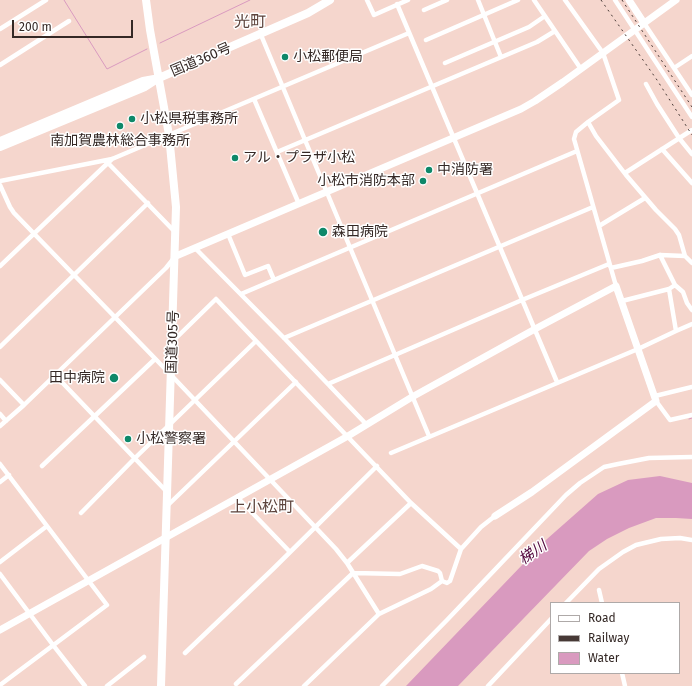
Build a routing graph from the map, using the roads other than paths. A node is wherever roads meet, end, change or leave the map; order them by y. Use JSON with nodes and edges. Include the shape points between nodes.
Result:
{"nodes":[{"id":1,"x":46,"y":0,"type":"edge"},
{"id":2,"x":330,"y":0,"type":"edge"},
{"id":3,"x":367,"y":0,"type":"edge"},
{"id":4,"x":406,"y":0,"type":"edge"},
{"id":5,"x":447,"y":0,"type":"edge"},
{"id":6,"x":478,"y":0,"type":"edge"},
{"id":7,"x":518,"y":0,"type":"edge"},
{"id":8,"x":534,"y":0,"type":"edge"},
{"id":9,"x":565,"y":0,"type":"edge"},
{"id":10,"x":614,"y":0,"type":"edge"},
{"id":11,"x":629,"y":0,"type":"edge"},
{"id":12,"x":676,"y":0,"type":"edge"},
{"id":13,"x":148,"y":1,"type":"edge"},
{"id":14,"x":397,"y":4,"type":"junction"},
{"id":15,"x":424,"y":10,"type":"dead end"},
{"id":16,"x":484,"y":15,"type":"junction"},
{"id":17,"x":545,"y":16,"type":"junction"},
{"id":18,"x":69,"y":21,"type":"dead end"},
{"id":19,"x":644,"y":23,"type":"junction"},
{"id":20,"x":0,"y":29,"type":"edge"},
{"id":21,"x":634,"y":30,"type":"junction"},
{"id":22,"x":555,"y":31,"type":"junction"},
{"id":23,"x":409,"y":33,"type":"junction"},
{"id":24,"x":261,"y":35,"type":"junction"},
{"id":25,"x":426,"y":40,"type":"dead end"},
{"id":26,"x":495,"y":42,"type":"junction"},
{"id":27,"x":603,"y":53,"type":"junction"},
{"id":28,"x":692,"y":56,"type":"edge"},
{"id":29,"x":501,"y":57,"type":"junction"},
{"id":30,"x":445,"y":63,"type":"dead end"},
{"id":31,"x":0,"y":65,"type":"edge"},
{"id":32,"x":674,"y":68,"type":"junction"},
{"id":33,"x":581,"y":69,"type":"junction"},
{"id":34,"x":159,"y":78,"type":"junction"},
{"id":35,"x":646,"y":84,"type":"dead end"},
{"id":36,"x":432,"y":86,"type":"junction"},
{"id":37,"x":282,"y":87,"type":"junction"},
{"id":38,"x":692,"y":95,"type":"edge"},
{"id":39,"x":254,"y":99,"type":"junction"},
{"id":40,"x":692,"y":117,"type":"edge"},
{"id":41,"x":588,"y":122,"type":"junction"},
{"id":42,"x":692,"y":130,"type":"edge"},
{"id":43,"x":169,"y":135,"type":"junction"},
{"id":44,"x":454,"y":138,"type":"junction"},
{"id":45,"x":680,"y":138,"type":"junction"},
{"id":46,"x":304,"y":140,"type":"junction"},
{"id":47,"x":0,"y":141,"type":"edge"},
{"id":48,"x":0,"y":147,"type":"edge"},
{"id":49,"x":662,"y":149,"type":"junction"},
{"id":50,"x":577,"y":150,"type":"junction"},
{"id":51,"x":277,"y":152,"type":"junction"},
{"id":52,"x":692,"y":154,"type":"edge"},
{"id":53,"x":110,"y":161,"type":"junction"},
{"id":54,"x":625,"y":173,"type":"junction"},
{"id":55,"x":0,"y":181,"type":"edge"},
{"id":56,"x":692,"y":183,"type":"edge"},
{"id":57,"x":0,"y":185,"type":"edge"},
{"id":58,"x":326,"y":192,"type":"junction"},
{"id":59,"x":477,"y":193,"type":"junction"},
{"id":60,"x":645,"y":198,"type":"junction"},
{"id":61,"x":148,"y":203,"type":"junction"},
{"id":62,"x":299,"y":204,"type":"junction"},
{"id":63,"x":593,"y":207,"type":"junction"},
{"id":64,"x":599,"y":226,"type":"junction"},
{"id":65,"x":176,"y":232,"type":"junction"},
{"id":66,"x":34,"y":233,"type":"junction"},
{"id":67,"x":228,"y":234,"type":"junction"},
{"id":68,"x":500,"y":247,"type":"junction"},
{"id":69,"x":195,"y":248,"type":"junction"},
{"id":70,"x":350,"y":248,"type":"junction"},
{"id":71,"x":660,"y":255,"type":"junction"},
{"id":72,"x":176,"y":256,"type":"junction"},
{"id":73,"x":685,"y":256,"type":"junction"},
{"id":74,"x":692,"y":263,"type":"edge"},
{"id":75,"x":0,"y":266,"type":"edge"},
{"id":76,"x":611,"y":268,"type":"junction"},
{"id":77,"x":73,"y":275,"type":"junction"},
{"id":78,"x":274,"y":280,"type":"junction"},
{"id":79,"x":675,"y":285,"type":"junction"},
{"id":80,"x":616,"y":286,"type":"junction"},
{"id":81,"x":669,"y":288,"type":"junction"},
{"id":82,"x":241,"y":294,"type":"junction"},
{"id":83,"x":522,"y":300,"type":"junction"},
{"id":84,"x":372,"y":301,"type":"junction"},
{"id":85,"x":622,"y":301,"type":"junction"},
{"id":86,"x":692,"y":310,"type":"edge"},
{"id":87,"x":114,"y":317,"type":"junction"},
{"id":88,"x":692,"y":324,"type":"edge"},
{"id":89,"x":534,"y":329,"type":"junction"},
{"id":90,"x":676,"y":331,"type":"junction"},
{"id":91,"x":284,"y":338,"type":"junction"},
{"id":92,"x":256,"y":341,"type":"junction"},
{"id":93,"x":172,"y":342,"type":"junction"},
{"id":94,"x":0,"y":346,"type":"edge"},
{"id":95,"x":638,"y":349,"type":"junction"},
{"id":96,"x":394,"y":354,"type":"junction"},
{"id":97,"x":155,"y":359,"type":"junction"},
{"id":98,"x":55,"y":375,"type":"junction"},
{"id":99,"x":172,"y":376,"type":"junction"},
{"id":100,"x":0,"y":380,"type":"edge"},
{"id":101,"x":296,"y":382,"type":"junction"},
{"id":102,"x":557,"y":382,"type":"junction"},
{"id":103,"x":328,"y":384,"type":"junction"},
{"id":104,"x":692,"y":387,"type":"edge"},
{"id":105,"x":412,"y":397,"type":"junction"},
{"id":106,"x":655,"y":398,"type":"junction"},
{"id":107,"x":194,"y":400,"type":"junction"},
{"id":108,"x":24,"y":405,"type":"junction"},
{"id":109,"x":0,"y":414,"type":"edge"},
{"id":110,"x":692,"y":415,"type":"edge"},
{"id":111,"x":94,"y":416,"type":"junction"},
{"id":112,"x":6,"y":421,"type":"junction"},
{"id":113,"x":170,"y":424,"type":"junction"},
{"id":114,"x":366,"y":424,"type":"junction"},
{"id":115,"x":0,"y":426,"type":"edge"},
{"id":116,"x":348,"y":436,"type":"junction"},
{"id":117,"x":429,"y":436,"type":"junction"},
{"id":118,"x":235,"y":442,"type":"junction"},
{"id":119,"x":391,"y":452,"type":"dead end"},
{"id":120,"x":692,"y":457,"type":"edge"},
{"id":121,"x":135,"y":458,"type":"junction"},
{"id":122,"x":0,"y":464,"type":"edge"},
{"id":123,"x":42,"y":466,"type":"dead end"},
{"id":124,"x":377,"y":466,"type":"junction"},
{"id":125,"x":9,"y":475,"type":"junction"},
{"id":126,"x":270,"y":479,"type":"junction"},
{"id":127,"x":0,"y":482,"type":"edge"},
{"id":128,"x":167,"y":492,"type":"junction"},
{"id":129,"x":238,"y":497,"type":"junction"},
{"id":130,"x":411,"y":503,"type":"junction"},
{"id":131,"x":167,"y":506,"type":"junction"},
{"id":132,"x":81,"y":513,"type":"dead end"},
{"id":133,"x":496,"y":516,"type":"joint"},
{"id":134,"x":47,"y":526,"type":"junction"},
{"id":135,"x":315,"y":527,"type":"junction"},
{"id":136,"x":166,"y":537,"type":"junction"},
{"id":137,"x":692,"y":540,"type":"edge"},
{"id":138,"x":461,"y":549,"type":"junction"},
{"id":139,"x":290,"y":552,"type":"junction"},
{"id":140,"x":0,"y":562,"type":"edge"},
{"id":141,"x":348,"y":563,"type":"junction"},
{"id":142,"x":353,"y":573,"type":"junction"},
{"id":143,"x":0,"y":574,"type":"edge"},
{"id":144,"x":89,"y":581,"type":"junction"},
{"id":145,"x":442,"y":581,"type":"junction"},
{"id":146,"x":599,"y":590,"type":"dead end"},
{"id":147,"x":567,"y":602,"type":"edge"},
{"id":148,"x":602,"y":602,"type":"edge"},
{"id":149,"x":29,"y":613,"type":"junction"},
{"id":150,"x":379,"y":614,"type":"junction"},
{"id":151,"x":550,"y":620,"type":"edge"},
{"id":152,"x":0,"y":630,"type":"edge"},
{"id":153,"x":53,"y":645,"type":"junction"},
{"id":154,"x":185,"y":652,"type":"dead end"},
{"id":155,"x":144,"y":657,"type":"dead end"},
{"id":156,"x":622,"y":674,"type":"edge"},
{"id":157,"x":236,"y":684,"type":"dead end"},
{"id":158,"x":0,"y":686,"type":"edge"},
{"id":159,"x":85,"y":686,"type":"edge"},
{"id":160,"x":107,"y":686,"type":"edge"},
{"id":161,"x":161,"y":686,"type":"edge"},
{"id":162,"x":304,"y":686,"type":"edge"},
{"id":163,"x":382,"y":686,"type":"edge"},
{"id":164,"x":488,"y":686,"type":"edge"},
{"id":165,"x":625,"y":686,"type":"edge"}],
"edges":[{"from":1,"to":20,"type":"street"},
{"from":2,"to":24,"type":"highway","name":"国道360号","via":[[308,14]]},
{"from":3,"to":14,"type":"street","via":[[374,15]]},
{"from":4,"to":14,"type":"street"},
{"from":5,"to":15,"type":"street"},
{"from":6,"to":16,"type":"street"},
{"from":7,"to":16,"type":"street"},
{"from":8,"to":17,"type":"street"},
{"from":9,"to":27,"type":"street"},
{"from":10,"to":21,"type":"street"},
{"from":11,"to":19,"type":"street"},
{"from":12,"to":19,"type":"street"},
{"from":13,"to":34,"type":"highway","name":"国道305号"},
{"from":14,"to":23,"type":"street"},
{"from":16,"to":25,"type":"street"},
{"from":16,"to":26,"type":"street"},
{"from":17,"to":22,"type":"street"},
{"from":17,"to":26,"type":"street","via":[[529,27]]},
{"from":18,"to":31,"type":"street"},
{"from":19,"to":21,"type":"street"},
{"from":19,"to":32,"type":"street"},
{"from":21,"to":27,"type":"street"},
{"from":21,"to":40,"type":"street"},
{"from":22,"to":29,"type":"street","via":[[537,42]]},
{"from":22,"to":33,"type":"street"},
{"from":23,"to":36,"type":"street"},
{"from":23,"to":37,"type":"street"},
{"from":24,"to":34,"type":"highway","name":"国道360号"},
{"from":24,"to":37,"type":"street"},
{"from":26,"to":29,"type":"street"},
{"from":26,"to":30,"type":"street"},
{"from":27,"to":33,"type":"street"},
{"from":27,"to":41,"type":"street","via":[[619,100]]},
{"from":28,"to":32,"type":"street"},
{"from":29,"to":36,"type":"street"},
{"from":32,"to":38,"type":"street"},
{"from":33,"to":44,"type":"street","via":[[536,101]]},
{"from":34,"to":43,"type":"highway","name":"国道305号"},
{"from":34,"to":47,"type":"highway","name":"国道360号","via":[[143,81]]},
{"from":34,"to":48,"type":"highway","name":"国道360号","via":[[145,87]]},
{"from":35,"to":45,"type":"street"},
{"from":36,"to":44,"type":"street"},
{"from":36,"to":46,"type":"street"},
{"from":37,"to":39,"type":"street"},
{"from":37,"to":46,"type":"street"},
{"from":39,"to":43,"type":"street"},
{"from":39,"to":51,"type":"street"},
{"from":41,"to":50,"type":"street","via":[[576,132],[574,139]]},
{"from":41,"to":54,"type":"street"},
{"from":42,"to":45,"type":"street"},
{"from":43,"to":53,"type":"street"},
{"from":43,"to":65,"type":"highway","name":"国道305号"},
{"from":44,"to":58,"type":"street"},
{"from":44,"to":59,"type":"street"},
{"from":45,"to":49,"type":"street"},
{"from":45,"to":52,"type":"street"},
{"from":46,"to":51,"type":"street"},
{"from":46,"to":58,"type":"street"},
{"from":49,"to":54,"type":"street"},
{"from":49,"to":56,"type":"street"},
{"from":50,"to":59,"type":"street"},
{"from":50,"to":63,"type":"street"},
{"from":51,"to":62,"type":"street"},
{"from":53,"to":55,"type":"street"},
{"from":53,"to":61,"type":"street"},
{"from":53,"to":66,"type":"street"},
{"from":54,"to":60,"type":"street"},
{"from":57,"to":66,"type":"street","via":[[10,207]]},
{"from":58,"to":62,"type":"street"},
{"from":58,"to":70,"type":"street"},
{"from":59,"to":68,"type":"street"},
{"from":59,"to":70,"type":"street"},
{"from":60,"to":64,"type":"street"},
{"from":60,"to":73,"type":"street","via":[[679,235]]},
{"from":61,"to":65,"type":"street"},
{"from":61,"to":77,"type":"street"},
{"from":62,"to":67,"type":"street"},
{"from":63,"to":64,"type":"street"},
{"from":63,"to":68,"type":"street"},
{"from":64,"to":76,"type":"street"},
{"from":65,"to":72,"type":"highway","name":"国道305号"},
{"from":66,"to":75,"type":"street"},
{"from":66,"to":77,"type":"street"},
{"from":67,"to":69,"type":"street"},
{"from":67,"to":78,"type":"street","via":[[245,275],[268,266]]},
{"from":68,"to":83,"type":"street"},
{"from":68,"to":84,"type":"street"},
{"from":69,"to":72,"type":"street"},
{"from":69,"to":82,"type":"street"},
{"from":70,"to":78,"type":"street"},
{"from":70,"to":84,"type":"street"},
{"from":71,"to":73,"type":"street"},
{"from":71,"to":76,"type":"street"},
{"from":71,"to":79,"type":"street"},
{"from":72,"to":87,"type":"street"},
{"from":72,"to":93,"type":"highway","name":"国道305号"},
{"from":73,"to":74,"type":"street"},
{"from":76,"to":80,"type":"street"},
{"from":76,"to":83,"type":"street","via":[[609,264]]},
{"from":77,"to":87,"type":"street"},
{"from":77,"to":94,"type":"street"},
{"from":78,"to":82,"type":"street"},
{"from":79,"to":81,"type":"street"},
{"from":79,"to":86,"type":"street","via":[[683,292]]},
{"from":80,"to":85,"type":"street"},
{"from":80,"to":89,"type":"street"},
{"from":81,"to":85,"type":"street"},
{"from":81,"to":90,"type":"street"},
{"from":82,"to":91,"type":"street"},
{"from":83,"to":89,"type":"street"},
{"from":83,"to":96,"type":"street"},
{"from":84,"to":91,"type":"street"},
{"from":84,"to":96,"type":"street"},
{"from":85,"to":95,"type":"street"},
{"from":87,"to":97,"type":"street"},
{"from":87,"to":98,"type":"street"},
{"from":88,"to":90,"type":"street"},
{"from":89,"to":102,"type":"street"},
{"from":89,"to":105,"type":"street"},
{"from":90,"to":95,"type":"street"},
{"from":91,"to":103,"type":"street"},
{"from":92,"to":93,"type":"street","via":[[216,299]]},
{"from":92,"to":101,"type":"street"},
{"from":92,"to":107,"type":"street"},
{"from":93,"to":99,"type":"highway","name":"国道305号"},
{"from":95,"to":102,"type":"street"},
{"from":95,"to":106,"type":"street"},
{"from":96,"to":103,"type":"street"},
{"from":96,"to":105,"type":"street"},
{"from":97,"to":99,"type":"street"},
{"from":97,"to":111,"type":"street"},
{"from":98,"to":108,"type":"street"},
{"from":98,"to":111,"type":"street"},
{"from":99,"to":107,"type":"street"},
{"from":99,"to":113,"type":"highway","name":"国道305号"},
{"from":100,"to":108,"type":"street"},
{"from":101,"to":116,"type":"street"},
{"from":101,"to":118,"type":"street"},
{"from":102,"to":117,"type":"street"},
{"from":103,"to":114,"type":"street"},
{"from":104,"to":106,"type":"street"},
{"from":105,"to":114,"type":"street"},
{"from":105,"to":117,"type":"street"},
{"from":106,"to":110,"type":"street","via":[[670,420]]},
{"from":106,"to":133,"type":"street","via":[[532,492]]},
{"from":107,"to":113,"type":"street"},
{"from":107,"to":118,"type":"street"},
{"from":108,"to":112,"type":"street"},
{"from":109,"to":112,"type":"street"},
{"from":111,"to":121,"type":"street"},
{"from":111,"to":123,"type":"street"},
{"from":112,"to":115,"type":"street"},
{"from":113,"to":121,"type":"street"},
{"from":113,"to":128,"type":"highway","name":"国道305号"},
{"from":114,"to":116,"type":"street"},
{"from":116,"to":124,"type":"street"},
{"from":116,"to":126,"type":"street"},
{"from":117,"to":119,"type":"street"},
{"from":118,"to":126,"type":"street"},
{"from":118,"to":131,"type":"street"},
{"from":120,"to":163,"type":"street","via":[[649,458],[604,467],[580,483]]},
{"from":121,"to":128,"type":"street"},
{"from":121,"to":132,"type":"street"},
{"from":122,"to":125,"type":"street"},
{"from":124,"to":130,"type":"street"},
{"from":124,"to":135,"type":"street"},
{"from":125,"to":127,"type":"street"},
{"from":125,"to":134,"type":"street"},
{"from":126,"to":129,"type":"street"},
{"from":126,"to":135,"type":"street"},
{"from":128,"to":131,"type":"highway","name":"国道305号"},
{"from":129,"to":136,"type":"street"},
{"from":129,"to":139,"type":"street"},
{"from":130,"to":138,"type":"street"},
{"from":130,"to":141,"type":"street"},
{"from":131,"to":136,"type":"highway","name":"国道305号"},
{"from":133,"to":138,"type":"street","via":[[481,527]]},
{"from":134,"to":140,"type":"street"},
{"from":134,"to":144,"type":"street"},
{"from":135,"to":139,"type":"street"},
{"from":135,"to":141,"type":"street"},
{"from":136,"to":144,"type":"street"},
{"from":136,"to":161,"type":"highway","name":"国道305号"},
{"from":137,"to":147,"type":"street","via":[[661,539],[636,545],[599,569]]},
{"from":138,"to":145,"type":"street","via":[[450,581]]},
{"from":139,"to":154,"type":"street"},
{"from":141,"to":142,"type":"street"},
{"from":142,"to":145,"type":"street","via":[[400,574],[422,566],[438,571]]},
{"from":142,"to":150,"type":"street"},
{"from":142,"to":157,"type":"street"},
{"from":143,"to":149,"type":"street"},
{"from":144,"to":149,"type":"street"},
{"from":144,"to":153,"type":"street","via":[[107,605]]},
{"from":145,"to":150,"type":"street","via":[[431,590]]},
{"from":146,"to":148,"type":"street"},
{"from":149,"to":152,"type":"street"},
{"from":149,"to":153,"type":"street"},
{"from":150,"to":162,"type":"street"},
{"from":151,"to":164,"type":"street"},
{"from":153,"to":158,"type":"street"},
{"from":153,"to":159,"type":"street"},
{"from":155,"to":160,"type":"street"},
{"from":156,"to":165,"type":"street"}]}
